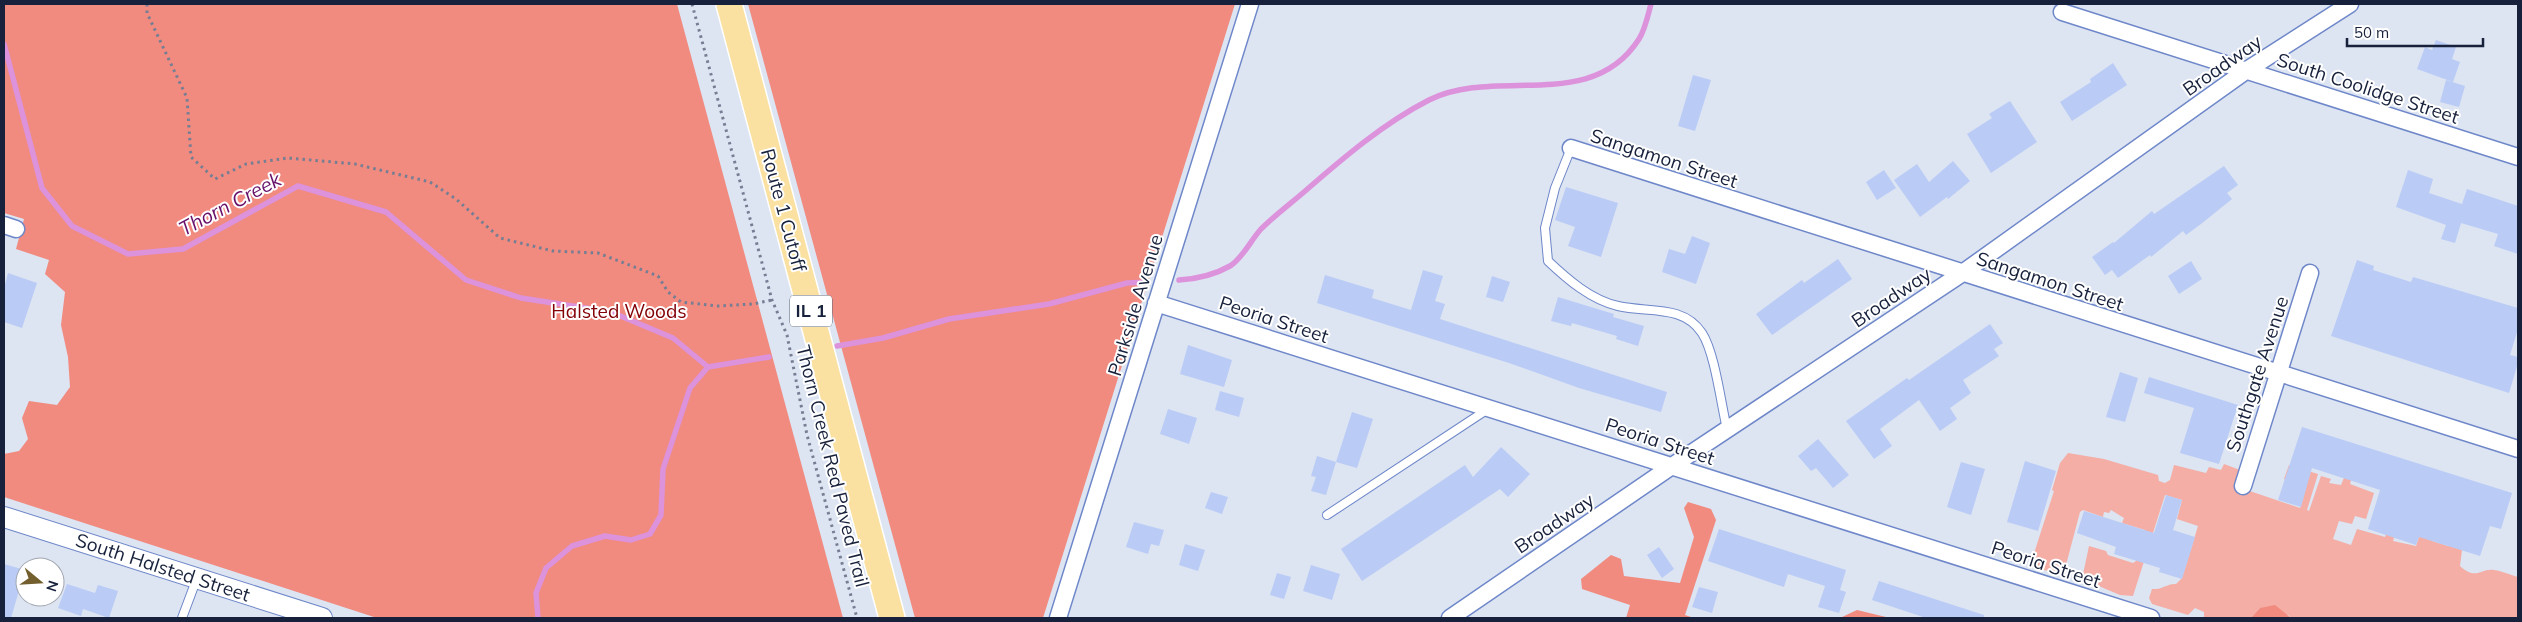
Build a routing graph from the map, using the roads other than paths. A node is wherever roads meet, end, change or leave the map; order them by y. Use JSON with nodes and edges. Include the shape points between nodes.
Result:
{"nodes":[{"id":1,"x":729,"y":4,"type":"edge"},
{"id":2,"x":1250,"y":4,"type":"edge"},
{"id":3,"x":2350,"y":4,"type":"edge"},
{"id":4,"x":2062,"y":12,"type":"dead end"},
{"id":5,"x":2247,"y":70,"type":"junction"},
{"id":6,"x":1570,"y":148,"type":"joint"},
{"id":7,"x":2518,"y":156,"type":"edge"},
{"id":8,"x":2310,"y":273,"type":"dead end"},
{"id":9,"x":1962,"y":274,"type":"junction"},
{"id":10,"x":1156,"y":303,"type":"junction"},
{"id":11,"x":2278,"y":374,"type":"junction"},
{"id":12,"x":1489,"y":408,"type":"junction"},
{"id":13,"x":1727,"y":431,"type":"junction"},
{"id":14,"x":2518,"y":449,"type":"edge"},
{"id":15,"x":1672,"y":466,"type":"junction"},
{"id":16,"x":2242,"y":486,"type":"dead end"},
{"id":17,"x":1327,"y":515,"type":"dead end"},
{"id":18,"x":4,"y":517,"type":"edge"},
{"id":19,"x":197,"y":578,"type":"junction"},
{"id":20,"x":182,"y":618,"type":"edge"},
{"id":21,"x":322,"y":618,"type":"edge"},
{"id":22,"x":892,"y":618,"type":"edge"},
{"id":23,"x":1058,"y":618,"type":"edge"},
{"id":24,"x":1450,"y":618,"type":"edge"},
{"id":25,"x":2151,"y":618,"type":"edge"}],
"edges":[{"from":1,"to":22,"type":"main road","name":"Route 1 Cutoff","number":"IL 1"},
{"from":2,"to":10,"type":"street","name":"Parkside Avenue"},
{"from":3,"to":5,"type":"street","name":"Broadway"},
{"from":4,"to":5,"type":"street","name":"South Coolidge Street"},
{"from":5,"to":7,"type":"street","name":"South Coolidge Street"},
{"from":5,"to":9,"type":"street","name":"Broadway"},
{"from":6,"to":9,"type":"street","name":"Sangamon Street"},
{"from":6,"to":13,"type":"lane","via":[[1545,228],[1548,261],[1568,281],[1604,301],[1617,306],[1665,310],[1694,323],[1708,344]]},
{"from":8,"to":11,"type":"street","name":"Southgate Avenue"},
{"from":9,"to":11,"type":"street","name":"Sangamon Street"},
{"from":9,"to":13,"type":"street","name":"Broadway"},
{"from":10,"to":12,"type":"street","name":"Peoria Street"},
{"from":10,"to":23,"type":"street","name":"Parkside Avenue"},
{"from":11,"to":14,"type":"street","name":"Sangamon Street"},
{"from":11,"to":16,"type":"street","name":"Southgate Avenue"},
{"from":12,"to":15,"type":"street","name":"Peoria Street"},
{"from":12,"to":17,"type":"lane"},
{"from":13,"to":15,"type":"street","name":"Broadway"},
{"from":15,"to":24,"type":"street","name":"Broadway"},
{"from":15,"to":25,"type":"street","name":"Peoria Street"},
{"from":18,"to":19,"type":"street","name":"South Halsted Street"},
{"from":19,"to":20,"type":"lane"},
{"from":19,"to":21,"type":"street","name":"South Halsted Street"}]}
